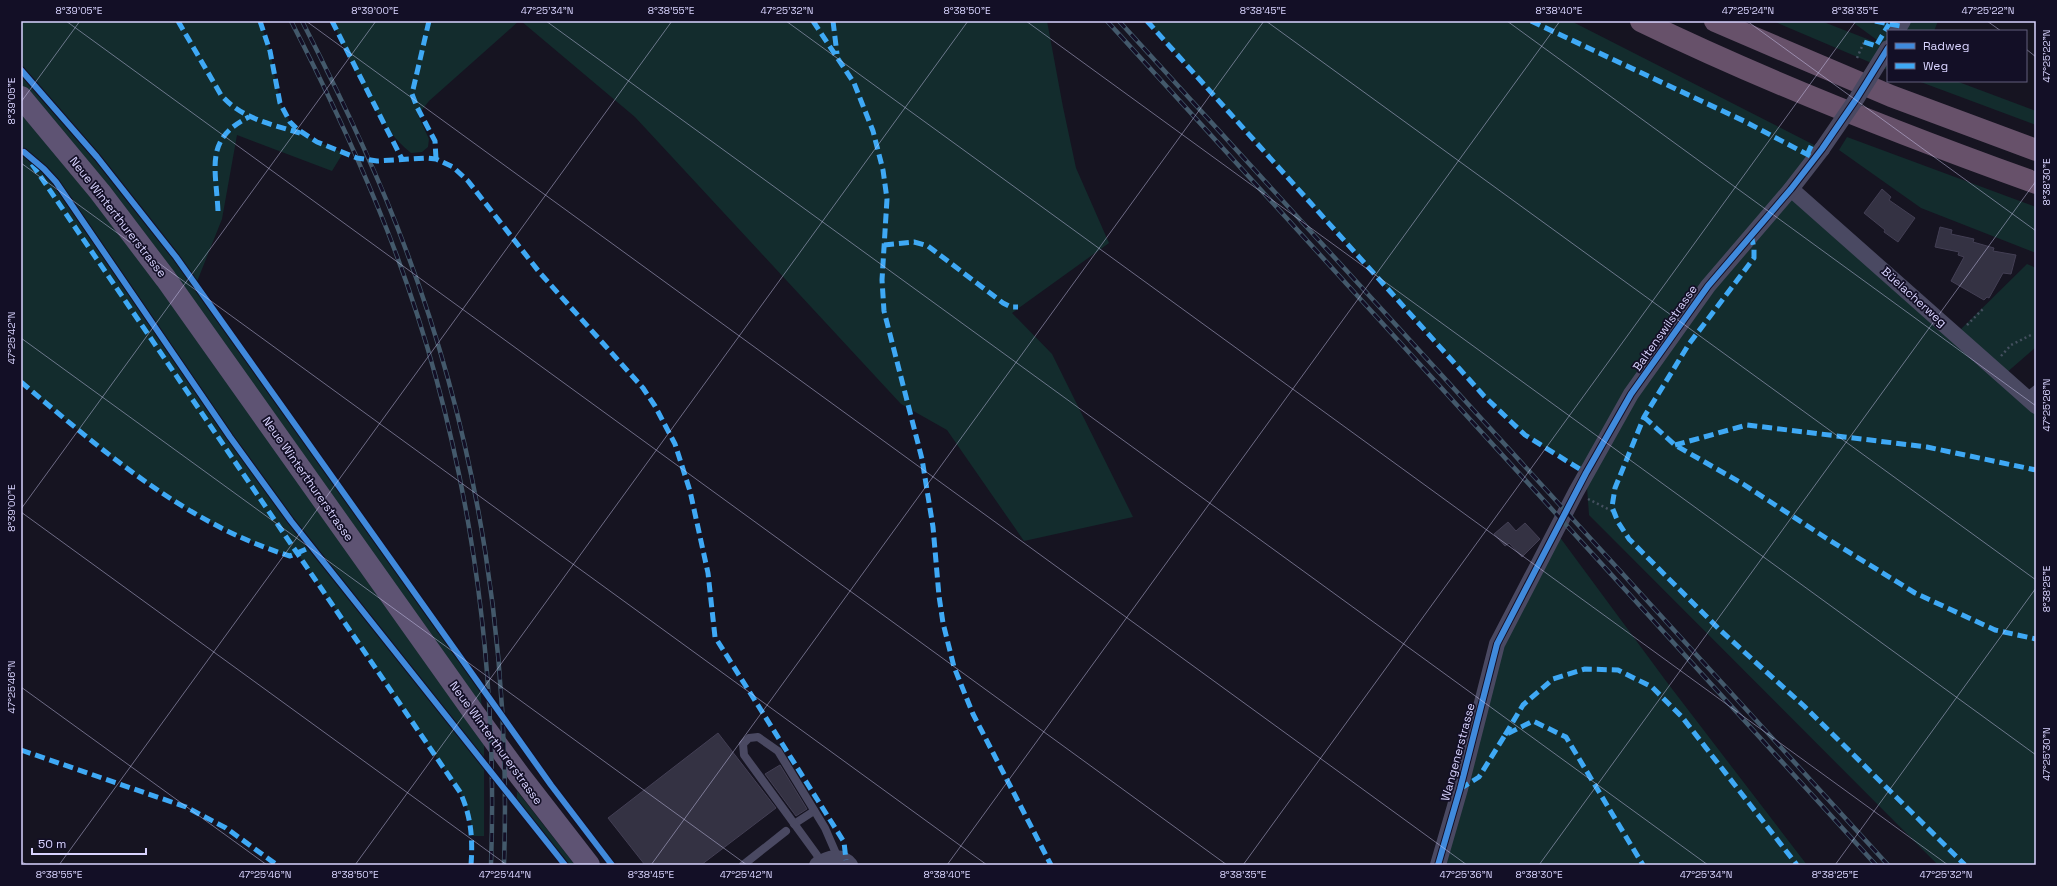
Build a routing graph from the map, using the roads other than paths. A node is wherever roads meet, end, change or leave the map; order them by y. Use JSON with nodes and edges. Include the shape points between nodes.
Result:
{"nodes":[{"id":1,"x":1641,"y":21,"type":"edge"},
{"id":2,"x":1715,"y":21,"type":"edge"},
{"id":3,"x":1903,"y":21,"type":"edge"},
{"id":4,"x":1898,"y":30,"type":"edge"},
{"id":5,"x":1887,"y":50,"type":"edge"},
{"id":6,"x":21,"y":97,"type":"edge"},
{"id":7,"x":2036,"y":150,"type":"edge"},
{"id":8,"x":2036,"y":183,"type":"edge"},
{"id":9,"x":1791,"y":189,"type":"junction"},
{"id":10,"x":2033,"y":397,"type":"edge"},
{"id":11,"x":1497,"y":644,"type":"joint"},
{"id":12,"x":814,"y":811,"type":"junction"},
{"id":13,"x":794,"y":824,"type":"junction"},
{"id":14,"x":786,"y":831,"type":"dead end"},
{"id":15,"x":844,"y":862,"type":"edge"},
{"id":16,"x":818,"y":864,"type":"edge"},
{"id":17,"x":589,"y":865,"type":"edge"},
{"id":18,"x":743,"y":865,"type":"edge"},
{"id":19,"x":1438,"y":865,"type":"edge"}],
"edges":[{"from":1,"to":8,"type":"highway","via":[[1803,93]]},
{"from":2,"to":7,"type":"highway","via":[[1877,90]]},
{"from":3,"to":4,"type":"street"},
{"from":5,"to":9,"type":"street","name":"Baltenswilstrasse","bridge":true,"via":[[1858,98]]},
{"from":6,"to":17,"type":"main road","name":"Neue Winterthurerstrasse","via":[[96,186],[162,272],[474,713]]},
{"from":9,"to":10,"type":"street","name":"Büelacherweg","via":[[1992,366]]},
{"from":9,"to":11,"type":"street","name":"Baltenswilstrasse","via":[[1708,286],[1640,381],[1576,492]]},
{"from":11,"to":19,"type":"street","name":"Wangenerstrasse"},
{"from":12,"to":13,"type":"lane"},
{"from":12,"to":13,"type":"lane","via":[[778,751],[758,737],[749,738],[743,744],[744,755]]},
{"from":12,"to":15,"type":"lane"},
{"from":13,"to":16,"type":"lane","via":[[817,855]]},
{"from":14,"to":18,"type":"lane"},
{"from":15,"to":16,"type":"street","via":[[834,857]]}]}
